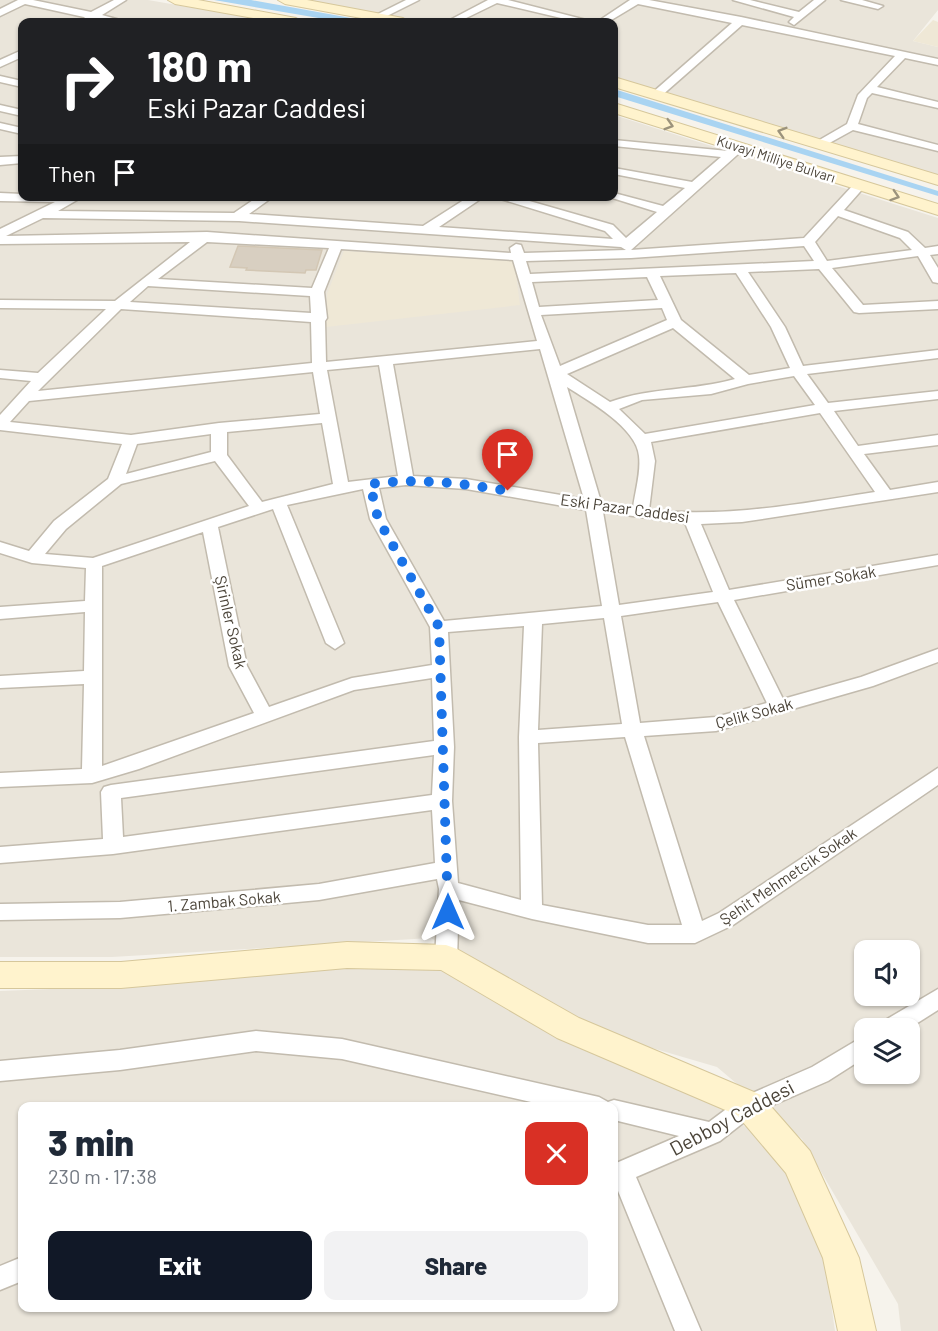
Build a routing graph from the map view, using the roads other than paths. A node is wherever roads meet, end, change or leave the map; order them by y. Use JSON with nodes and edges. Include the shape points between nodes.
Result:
{"nodes":[{"id":1,"x":25,"y":0,"type":"edge"},
{"id":2,"x":121,"y":0,"type":"edge"},
{"id":3,"x":175,"y":0,"type":"edge"},
{"id":4,"x":285,"y":0,"type":"edge"},
{"id":5,"x":414,"y":0,"type":"edge"},
{"id":6,"x":496,"y":0,"type":"edge"},
{"id":7,"x":636,"y":0,"type":"edge"},
{"id":8,"x":738,"y":0,"type":"edge"},
{"id":9,"x":819,"y":0,"type":"edge"},
{"id":10,"x":846,"y":0,"type":"edge"},
{"id":11,"x":878,"y":6,"type":"dead end"},
{"id":12,"x":0,"y":13,"type":"edge"},
{"id":13,"x":802,"y":15,"type":"junction"},
{"id":14,"x":93,"y":16,"type":"junction"},
{"id":15,"x":377,"y":17,"type":"junction"},
{"id":16,"x":89,"y":18,"type":"edge"},
{"id":17,"x":103,"y":18,"type":"edge"},
{"id":18,"x":274,"y":18,"type":"edge"},
{"id":19,"x":382,"y":18,"type":"edge"},
{"id":20,"x":459,"y":18,"type":"edge"},
{"id":21,"x":573,"y":18,"type":"edge"},
{"id":22,"x":608,"y":18,"type":"edge"},
{"id":23,"x":741,"y":20,"type":"junction"},
{"id":24,"x":783,"y":31,"type":"junction"},
{"id":25,"x":0,"y":48,"type":"edge"},
{"id":26,"x":18,"y":53,"type":"edge"},
{"id":27,"x":902,"y":55,"type":"junction"},
{"id":28,"x":18,"y":56,"type":"edge"},
{"id":29,"x":938,"y":62,"type":"edge"},
{"id":30,"x":0,"y":64,"type":"edge"},
{"id":31,"x":0,"y":79,"type":"edge"},
{"id":32,"x":18,"y":83,"type":"edge"},
{"id":33,"x":618,"y":83,"type":"edge"},
{"id":34,"x":870,"y":89,"type":"junction"},
{"id":35,"x":656,"y":95,"type":"junction"},
{"id":36,"x":938,"y":105,"type":"edge"},
{"id":37,"x":0,"y":108,"type":"edge"},
{"id":38,"x":618,"y":109,"type":"edge"},
{"id":39,"x":18,"y":112,"type":"edge"},
{"id":40,"x":0,"y":126,"type":"edge"},
{"id":41,"x":852,"y":126,"type":"junction"},
{"id":42,"x":18,"y":130,"type":"edge"},
{"id":43,"x":618,"y":143,"type":"edge"},
{"id":44,"x":820,"y":144,"type":"junction"},
{"id":45,"x":938,"y":148,"type":"edge"},
{"id":46,"x":736,"y":151,"type":"junction"},
{"id":47,"x":2,"y":160,"type":"edge"},
{"id":48,"x":18,"y":160,"type":"edge"},
{"id":49,"x":618,"y":172,"type":"edge"},
{"id":50,"x":938,"y":180,"type":"edge"},
{"id":51,"x":860,"y":185,"type":"junction"},
{"id":52,"x":694,"y":186,"type":"junction"},
{"id":53,"x":18,"y":196,"type":"edge"},
{"id":54,"x":0,"y":198,"type":"edge"},
{"id":55,"x":618,"y":198,"type":"edge"},
{"id":56,"x":68,"y":201,"type":"edge"},
{"id":57,"x":261,"y":201,"type":"edge"},
{"id":58,"x":469,"y":201,"type":"edge"},
{"id":59,"x":514,"y":201,"type":"edge"},
{"id":60,"x":938,"y":210,"type":"edge"},
{"id":61,"x":666,"y":211,"type":"junction"},
{"id":62,"x":837,"y":212,"type":"junction"},
{"id":63,"x":40,"y":214,"type":"junction"},
{"id":64,"x":237,"y":217,"type":"junction"},
{"id":65,"x":426,"y":229,"type":"junction"},
{"id":66,"x":0,"y":234,"type":"edge"},
{"id":67,"x":512,"y":236,"type":"junction"},
{"id":68,"x":204,"y":238,"type":"junction"},
{"id":69,"x":0,"y":240,"type":"edge"},
{"id":70,"x":808,"y":242,"type":"junction"},
{"id":71,"x":336,"y":246,"type":"junction"},
{"id":72,"x":400,"y":248,"type":"junction"},
{"id":73,"x":629,"y":249,"type":"junction"},
{"id":74,"x":938,"y":250,"type":"edge"},
{"id":75,"x":922,"y":252,"type":"junction"},
{"id":76,"x":519,"y":257,"type":"junction"},
{"id":77,"x":823,"y":265,"type":"junction"},
{"id":78,"x":739,"y":268,"type":"junction"},
{"id":79,"x":651,"y":272,"type":"junction"},
{"id":80,"x":526,"y":278,"type":"junction"},
{"id":81,"x":938,"y":279,"type":"edge"},
{"id":82,"x":146,"y":282,"type":"junction"},
{"id":83,"x":317,"y":292,"type":"junction"},
{"id":84,"x":0,"y":304,"type":"edge"},
{"id":85,"x":668,"y":304,"type":"junction"},
{"id":86,"x":115,"y":305,"type":"junction"},
{"id":87,"x":938,"y":305,"type":"edge"},
{"id":88,"x":533,"y":311,"type":"junction"},
{"id":89,"x":320,"y":318,"type":"junction"},
{"id":90,"x":675,"y":322,"type":"junction"},
{"id":91,"x":544,"y":344,"type":"junction"},
{"id":92,"x":938,"y":354,"type":"edge"},
{"id":93,"x":385,"y":360,"type":"junction"},
{"id":94,"x":320,"y":367,"type":"junction"},
{"id":95,"x":798,"y":371,"type":"junction"},
{"id":96,"x":556,"y":373,"type":"junction"},
{"id":97,"x":0,"y":374,"type":"edge"},
{"id":98,"x":42,"y":378,"type":"junction"},
{"id":99,"x":746,"y":380,"type":"junction"},
{"id":100,"x":938,"y":395,"type":"edge"},
{"id":101,"x":23,"y":397,"type":"junction"},
{"id":102,"x":607,"y":408,"type":"junction"},
{"id":103,"x":823,"y":408,"type":"junction"},
{"id":104,"x":329,"y":418,"type":"junction"},
{"id":105,"x":0,"y":425,"type":"edge"},
{"id":106,"x":219,"y":428,"type":"junction"},
{"id":107,"x":643,"y":439,"type":"junction"},
{"id":108,"x":131,"y":440,"type":"junction"},
{"id":109,"x":938,"y":440,"type":"edge"},
{"id":110,"x":854,"y":451,"type":"junction"},
{"id":111,"x":219,"y":455,"type":"junction"},
{"id":112,"x":406,"y":480,"type":"junction"},
{"id":113,"x":115,"y":481,"type":"junction"},
{"id":114,"x":370,"y":484,"type":"junction"},
{"id":115,"x":341,"y":487,"type":"junction"},
{"id":116,"x":938,"y":487,"type":"edge"},
{"id":117,"x":884,"y":493,"type":"junction"},
{"id":118,"x":278,"y":502,"type":"junction"},
{"id":119,"x":592,"y":504,"type":"junction"},
{"id":120,"x":259,"y":509,"type":"junction"},
{"id":121,"x":640,"y":514,"type":"junction"},
{"id":122,"x":691,"y":519,"type":"junction"},
{"id":123,"x":209,"y":524,"type":"junction"},
{"id":124,"x":0,"y":548,"type":"edge"},
{"id":125,"x":32,"y":558,"type":"junction"},
{"id":126,"x":938,"y":560,"type":"edge"},
{"id":127,"x":94,"y":563,"type":"junction"},
{"id":128,"x":723,"y":595,"type":"junction"},
{"id":129,"x":94,"y":606,"type":"junction"},
{"id":130,"x":611,"y":610,"type":"junction"},
{"id":131,"x":0,"y":613,"type":"edge"},
{"id":132,"x":533,"y":621,"type":"junction"},
{"id":133,"x":439,"y":627,"type":"junction"},
{"id":134,"x":335,"y":643,"type":"dead end"},
{"id":135,"x":938,"y":655,"type":"edge"},
{"id":136,"x":441,"y":670,"type":"junction"},
{"id":137,"x":93,"y":677,"type":"junction"},
{"id":138,"x":0,"y":682,"type":"edge"},
{"id":139,"x":778,"y":707,"type":"junction"},
{"id":140,"x":264,"y":716,"type":"junction"},
{"id":141,"x":632,"y":728,"type":"junction"},
{"id":142,"x":528,"y":737,"type":"junction"},
{"id":143,"x":444,"y":747,"type":"junction"},
{"id":144,"x":938,"y":775,"type":"edge"},
{"id":145,"x":92,"y":776,"type":"junction"},
{"id":146,"x":0,"y":780,"type":"edge"},
{"id":147,"x":442,"y":801,"type":"junction"},
{"id":148,"x":113,"y":846,"type":"junction"},
{"id":149,"x":0,"y":855,"type":"edge"},
{"id":150,"x":447,"y":879,"type":"junction"},
{"id":151,"x":532,"y":911,"type":"junction"},
{"id":152,"x":0,"y":912,"type":"edge"},
{"id":153,"x":694,"y":933,"type":"junction"},
{"id":154,"x":446,"y":958,"type":"junction"},
{"id":155,"x":0,"y":975,"type":"edge"},
{"id":156,"x":938,"y":998,"type":"edge"},
{"id":157,"x":907,"y":1018,"type":"edge"},
{"id":158,"x":854,"y":1052,"type":"edge"},
{"id":159,"x":0,"y":1071,"type":"edge"},
{"id":160,"x":576,"y":1102,"type":"edge"},
{"id":161,"x":749,"y":1105,"type":"junction"},
{"id":162,"x":618,"y":1111,"type":"edge"},
{"id":163,"x":712,"y":1133,"type":"junction"},
{"id":164,"x":618,"y":1172,"type":"edge"},
{"id":165,"x":18,"y":1271,"type":"edge"},
{"id":166,"x":0,"y":1278,"type":"edge"},
{"id":167,"x":688,"y":1331,"type":"edge"},
{"id":168,"x":857,"y":1331,"type":"edge"}],
"edges":[{"from":1,"to":12,"type":"street"},
{"from":1,"to":14,"type":"street"},
{"from":2,"to":14,"type":"street"},
{"from":3,"to":18,"type":"main road"},
{"from":4,"to":15,"type":"main road"},
{"from":5,"to":15,"type":"street"},
{"from":6,"to":20,"type":"street"},
{"from":6,"to":21,"type":"street"},
{"from":7,"to":22,"type":"street"},
{"from":7,"to":23,"type":"street"},
{"from":8,"to":13,"type":"street"},
{"from":9,"to":13,"type":"street"},
{"from":10,"to":11,"type":"street"},
{"from":13,"to":24,"type":"street"},
{"from":14,"to":16,"type":"street"},
{"from":14,"to":17,"type":"street"},
{"from":15,"to":19,"type":"main road"},
{"from":23,"to":24,"type":"street"},
{"from":23,"to":35,"type":"street"},
{"from":24,"to":27,"type":"street"},
{"from":25,"to":26,"type":"street"},
{"from":27,"to":29,"type":"street"},
{"from":27,"to":34,"type":"street"},
{"from":28,"to":30,"type":"street"},
{"from":31,"to":32,"type":"street"},
{"from":33,"to":35,"type":"main road","name":"Kuvayi Milliye Bulvarı"},
{"from":34,"to":36,"type":"street"},
{"from":34,"to":41,"type":"street","via":[[862,97]]},
{"from":44,"to":35,"type":"main road","name":"Kuvayi Milliye Bulvarı","one_way":true},
{"from":37,"to":39,"type":"street"},
{"from":38,"to":46,"type":"main road","name":"Kuvayi Milliye Bulvarı","one_way":true},
{"from":40,"to":42,"type":"street"},
{"from":41,"to":44,"type":"street"},
{"from":41,"to":45,"type":"street"},
{"from":43,"to":46,"type":"street"},
{"from":44,"to":50,"type":"main road","name":"Kuvayi Milliye Bulvarı"},
{"from":46,"to":51,"type":"main road","name":"Kuvayi Milliye Bulvarı"},
{"from":46,"to":52,"type":"street"},
{"from":47,"to":48,"type":"street"},
{"from":49,"to":52,"type":"street"},
{"from":51,"to":60,"type":"main road","name":"Kuvayi Milliye Bulvarı","one_way":true},
{"from":51,"to":62,"type":"street"},
{"from":52,"to":61,"type":"street"},
{"from":53,"to":54,"type":"street"},
{"from":55,"to":61,"type":"street"},
{"from":56,"to":63,"type":"street"},
{"from":57,"to":64,"type":"street"},
{"from":58,"to":65,"type":"street"},
{"from":59,"to":73,"type":"street","via":[[609,228]]},
{"from":61,"to":73,"type":"street"},
{"from":62,"to":70,"type":"street"},
{"from":62,"to":75,"type":"street","via":[[904,235]]},
{"from":63,"to":64,"type":"street"},
{"from":63,"to":66,"type":"street"},
{"from":64,"to":65,"type":"street"},
{"from":64,"to":68,"type":"street"},
{"from":65,"to":67,"type":"street"},
{"from":65,"to":72,"type":"street"},
{"from":67,"to":73,"type":"street"},
{"from":67,"to":76,"type":"street"},
{"from":68,"to":69,"type":"street"},
{"from":68,"to":71,"type":"street"},
{"from":68,"to":82,"type":"street"},
{"from":70,"to":73,"type":"street"},
{"from":70,"to":77,"type":"street"},
{"from":71,"to":72,"type":"street"},
{"from":71,"to":83,"type":"street"},
{"from":72,"to":76,"type":"street"},
{"from":73,"to":76,"type":"street"},
{"from":74,"to":75,"type":"street"},
{"from":75,"to":77,"type":"street"},
{"from":75,"to":81,"type":"street"},
{"from":76,"to":80,"type":"street"},
{"from":77,"to":78,"type":"street"},
{"from":77,"to":87,"type":"street","via":[[859,309]]},
{"from":78,"to":79,"type":"street"},
{"from":78,"to":95,"type":"street","via":[[778,327]]},
{"from":79,"to":80,"type":"street"},
{"from":79,"to":85,"type":"street"},
{"from":80,"to":88,"type":"street"},
{"from":82,"to":83,"type":"street"},
{"from":82,"to":86,"type":"street"},
{"from":83,"to":89,"type":"street"},
{"from":84,"to":86,"type":"street"},
{"from":85,"to":88,"type":"street"},
{"from":85,"to":90,"type":"street"},
{"from":86,"to":89,"type":"street"},
{"from":86,"to":98,"type":"street"},
{"from":88,"to":91,"type":"street"},
{"from":89,"to":94,"type":"street"},
{"from":90,"to":96,"type":"street"},
{"from":90,"to":99,"type":"street"},
{"from":91,"to":93,"type":"street"},
{"from":91,"to":96,"type":"street"},
{"from":92,"to":95,"type":"street"},
{"from":93,"to":94,"type":"street"},
{"from":93,"to":112,"type":"street"},
{"from":94,"to":101,"type":"street"},
{"from":94,"to":104,"type":"street"},
{"from":95,"to":99,"type":"street"},
{"from":95,"to":103,"type":"street"},
{"from":96,"to":102,"type":"street"},
{"from":96,"to":119,"type":"street"},
{"from":97,"to":98,"type":"street"},
{"from":98,"to":101,"type":"street"},
{"from":99,"to":102,"type":"street","via":[[711,390],[640,396]]},
{"from":100,"to":103,"type":"street"},
{"from":101,"to":105,"type":"street"},
{"from":102,"to":107,"type":"street"},
{"from":103,"to":107,"type":"street"},
{"from":103,"to":110,"type":"street"},
{"from":104,"to":106,"type":"street"},
{"from":104,"to":115,"type":"street"},
{"from":105,"to":108,"type":"street"},
{"from":106,"to":108,"type":"street"},
{"from":106,"to":111,"type":"street"},
{"from":107,"to":121,"type":"street","via":[[647,454]]},
{"from":108,"to":113,"type":"street"},
{"from":109,"to":110,"type":"street"},
{"from":110,"to":117,"type":"street"},
{"from":111,"to":113,"type":"street"},
{"from":111,"to":120,"type":"street"},
{"from":112,"to":114,"type":"street","name":"Eski Pazar Caddesi"},
{"from":112,"to":119,"type":"street","name":"Eski Pazar Caddesi","via":[[466,484]]},
{"from":113,"to":125,"type":"street","via":[[60,525]]},
{"from":114,"to":115,"type":"street","name":"Eski Pazar Caddesi"},
{"from":114,"to":133,"type":"street","via":[[378,519]]},
{"from":115,"to":118,"type":"street","name":"Eski Pazar Caddesi"},
{"from":116,"to":117,"type":"street","name":"Eski Pazar Caddesi"},
{"from":117,"to":122,"type":"street","name":"Eski Pazar Caddesi","via":[[742,517]]},
{"from":118,"to":120,"type":"street","name":"Eski Pazar Caddesi"},
{"from":118,"to":134,"type":"street"},
{"from":119,"to":121,"type":"street","name":"Eski Pazar Caddesi"},
{"from":119,"to":130,"type":"street"},
{"from":120,"to":123,"type":"street","name":"Eski Pazar Caddesi"},
{"from":121,"to":122,"type":"street","name":"Eski Pazar Caddesi"},
{"from":122,"to":128,"type":"street"},
{"from":123,"to":127,"type":"street","name":"Eski Pazar Caddesi"},
{"from":123,"to":140,"type":"street","name":"Şirinler Sokak","via":[[238,666]]},
{"from":124,"to":125,"type":"street","name":"Eski Pazar Caddesi"},
{"from":125,"to":127,"type":"street","name":"Eski Pazar Caddesi"},
{"from":126,"to":128,"type":"street","name":"Sümer Sokak"},
{"from":127,"to":129,"type":"street"},
{"from":128,"to":130,"type":"street","name":"Sümer Sokak"},
{"from":128,"to":139,"type":"street"},
{"from":129,"to":131,"type":"street"},
{"from":129,"to":137,"type":"street"},
{"from":130,"to":132,"type":"street","name":"Sümer Sokak"},
{"from":130,"to":141,"type":"street"},
{"from":132,"to":133,"type":"street","name":"Sümer Sokak"},
{"from":132,"to":142,"type":"street"},
{"from":133,"to":136,"type":"street"},
{"from":135,"to":139,"type":"street","name":"Çelik Sokak","via":[[867,682]]},
{"from":136,"to":140,"type":"street","via":[[352,684]]},
{"from":136,"to":143,"type":"street"},
{"from":137,"to":138,"type":"street"},
{"from":137,"to":145,"type":"street"},
{"from":139,"to":141,"type":"street","name":"Çelik Sokak","via":[[716,724]]},
{"from":140,"to":145,"type":"street"},
{"from":141,"to":142,"type":"street","name":"Çelik Sokak"},
{"from":141,"to":153,"type":"street"},
{"from":142,"to":151,"type":"street"},
{"from":143,"to":147,"type":"street"},
{"from":143,"to":148,"type":"street","via":[[111,792]]},
{"from":144,"to":153,"type":"street","name":"Şehit Mehmetcik Sokak","via":[[726,919]]},
{"from":145,"to":146,"type":"street"},
{"from":147,"to":148,"type":"street"},
{"from":147,"to":150,"type":"street"},
{"from":148,"to":149,"type":"street"},
{"from":150,"to":151,"type":"street","name":"Şehit Mehmetcik Sokak"},
{"from":150,"to":152,"type":"street","name":"1. Zambak Sokak","via":[[120,910]]},
{"from":150,"to":154,"type":"street"},
{"from":151,"to":153,"type":"street","name":"Şehit Mehmetcik Sokak","via":[[648,934]]},
{"from":154,"to":155,"type":"main road","via":[[346,955],[121,975]]},
{"from":154,"to":161,"type":"main road","via":[[567,1028]]},
{"from":156,"to":157,"type":"street"},
{"from":158,"to":161,"type":"street","name":"Debboy Caddesi","via":[[820,1074]]},
{"from":159,"to":160,"type":"street","via":[[120,1060],[256,1041],[342,1049]]},
{"from":161,"to":163,"type":"street","name":"Debboy Caddesi"},
{"from":161,"to":168,"type":"main road","via":[[798,1162],[841,1257]]},
{"from":162,"to":163,"type":"street"},
{"from":163,"to":164,"type":"street","name":"Debboy Caddesi"},
{"from":164,"to":167,"type":"street","name":"Debboy Caddesi"},
{"from":165,"to":166,"type":"street"}]}
